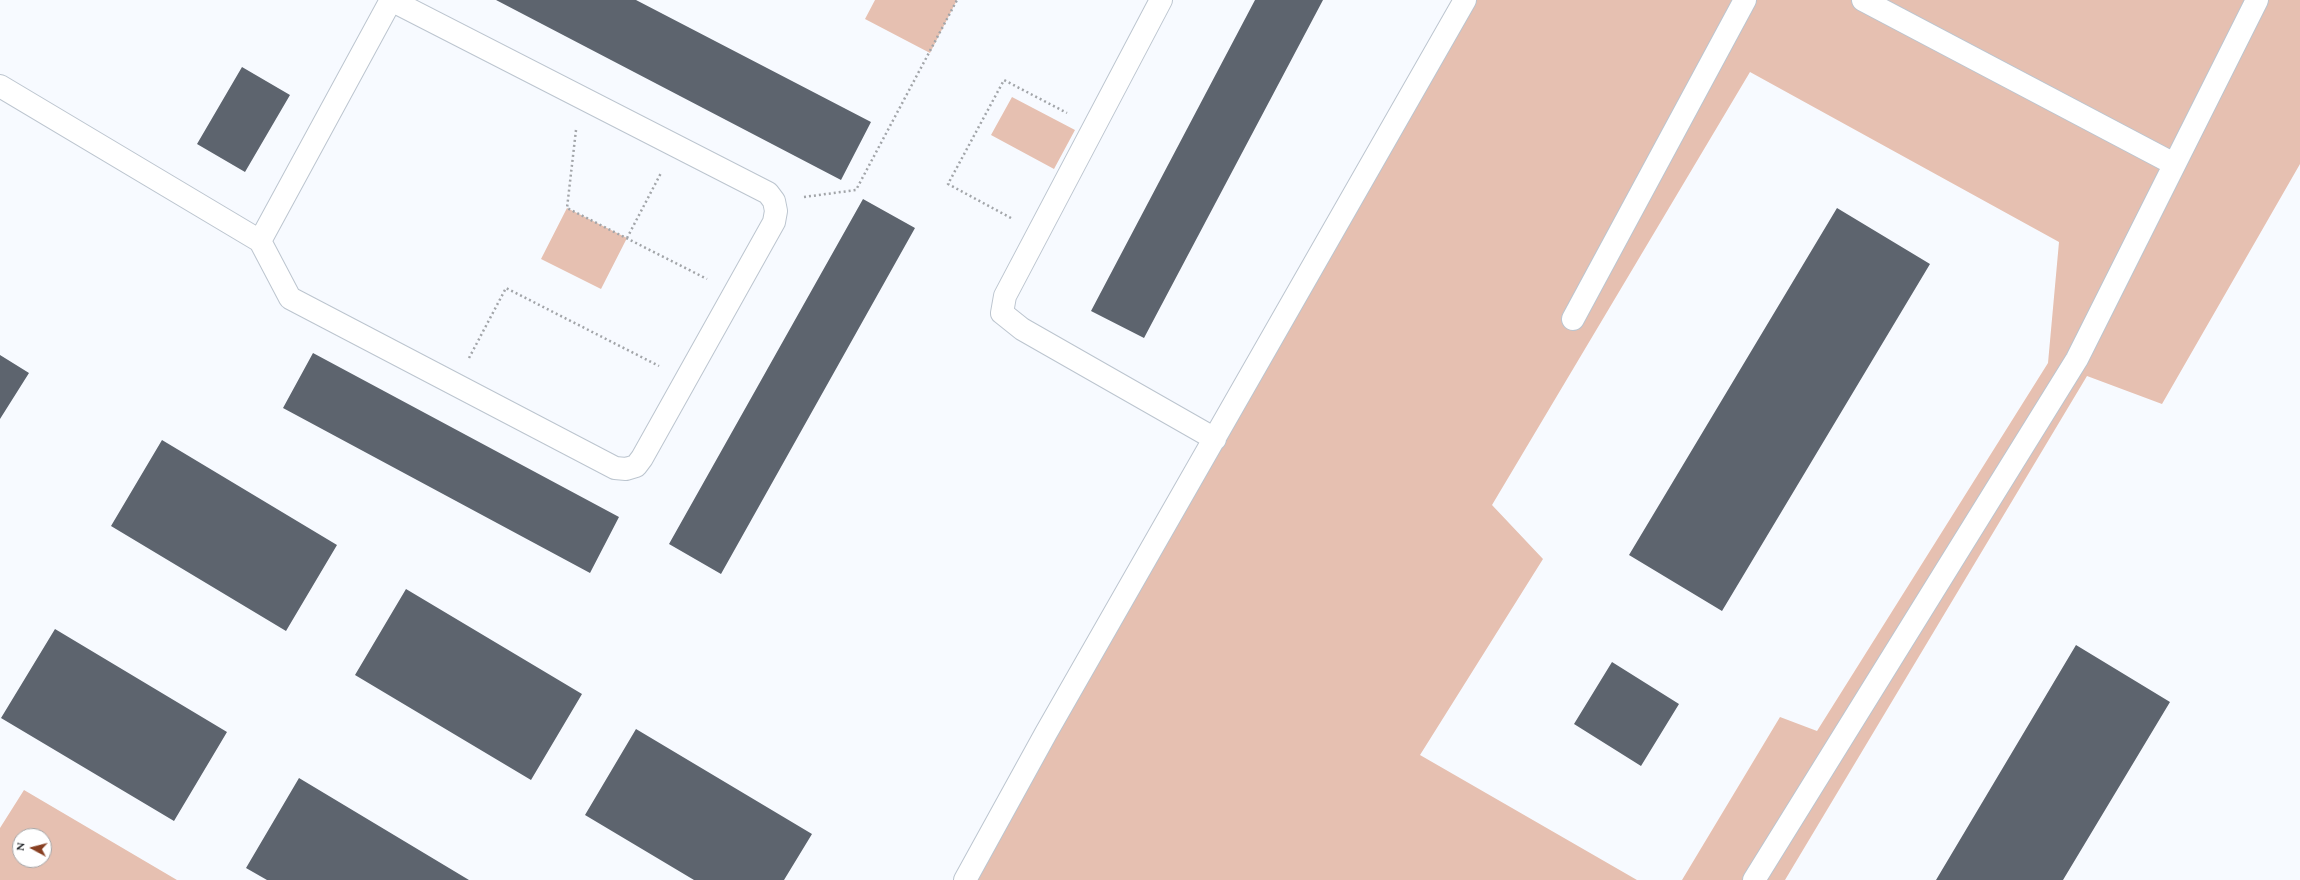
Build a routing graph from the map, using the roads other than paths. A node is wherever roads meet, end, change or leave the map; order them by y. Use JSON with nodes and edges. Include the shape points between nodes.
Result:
{"nodes":[{"id":1,"x":391,"y":0,"type":"edge"},
{"id":2,"x":1161,"y":0,"type":"edge"},
{"id":3,"x":1465,"y":0,"type":"edge"},
{"id":4,"x":1745,"y":0,"type":"edge"},
{"id":5,"x":1863,"y":0,"type":"edge"},
{"id":6,"x":2257,"y":0,"type":"edge"},
{"id":7,"x":0,"y":86,"type":"edge"},
{"id":8,"x":2174,"y":164,"type":"junction"},
{"id":9,"x":260,"y":241,"type":"junction"},
{"id":10,"x":1573,"y":319,"type":"dead end"},
{"id":11,"x":1215,"y":439,"type":"junction"},
{"id":12,"x":965,"y":880,"type":"edge"},
{"id":13,"x":1754,"y":880,"type":"edge"}],
"edges":[{"from":1,"to":9,"type":"street"},
{"from":1,"to":9,"type":"street","via":[[768,193],[774,201],[774,222],[642,458],[636,466],[626,470],[616,468],[290,298]]},
{"from":2,"to":11,"type":"street","via":[[1005,296],[1002,313],[1022,329]]},
{"from":3,"to":11,"type":"street"},
{"from":4,"to":10,"type":"street"},
{"from":5,"to":8,"type":"street"},
{"from":6,"to":8,"type":"street"},
{"from":7,"to":9,"type":"street"},
{"from":8,"to":13,"type":"street","via":[[2077,359]]},
{"from":11,"to":12,"type":"street"}]}
